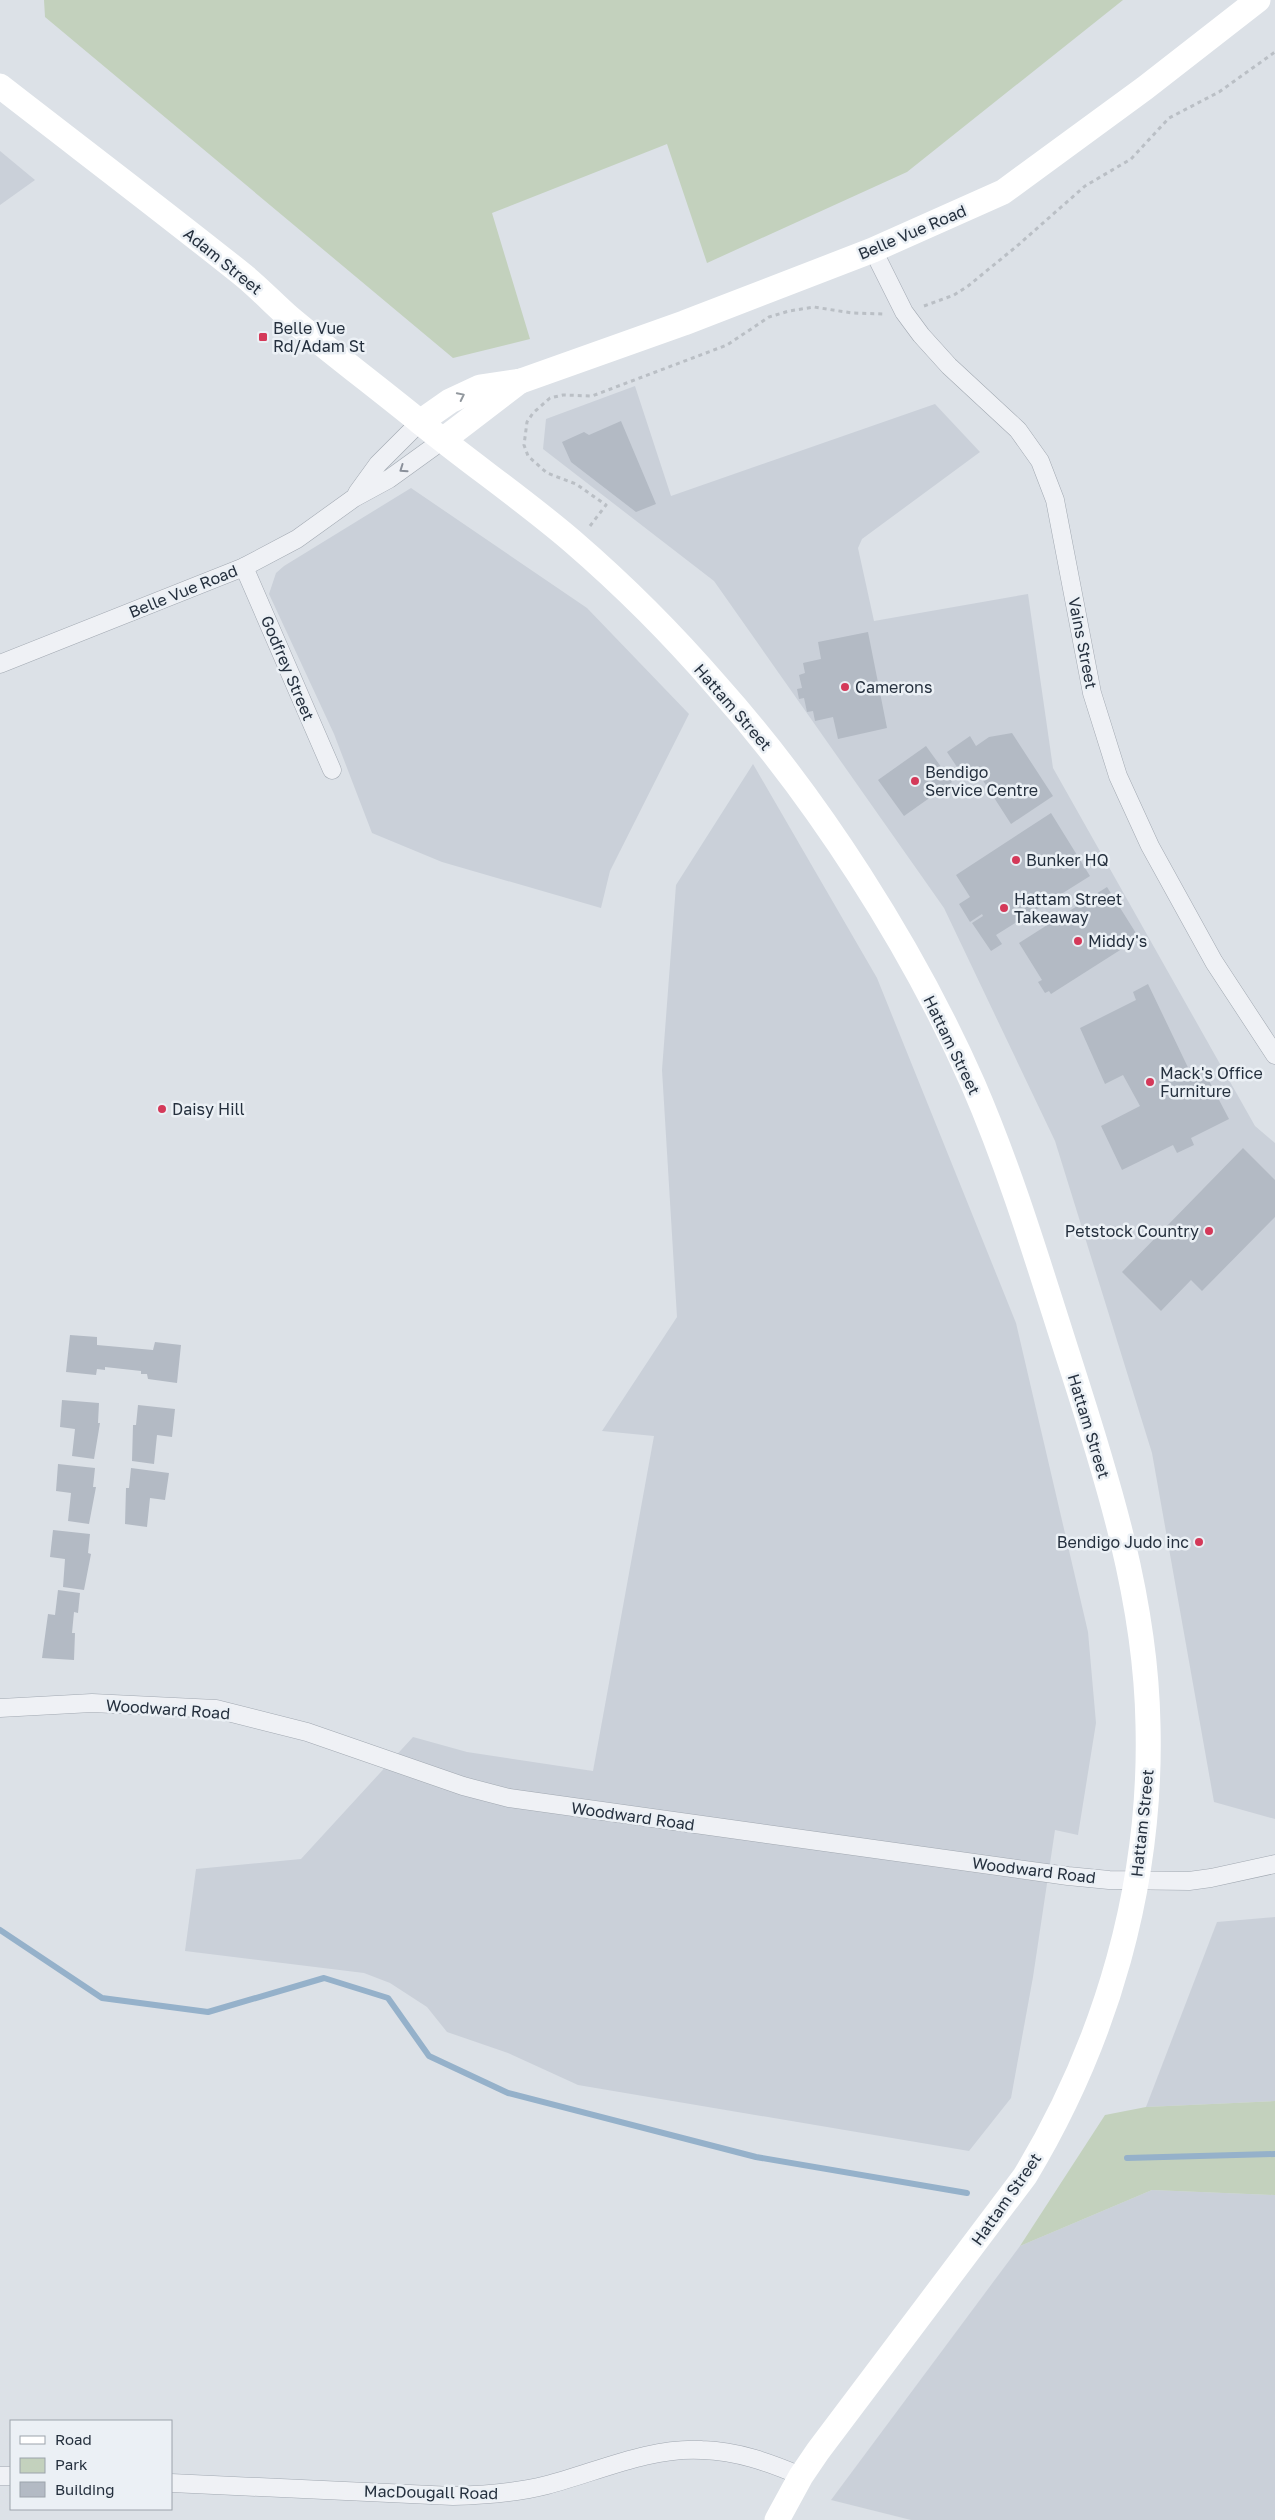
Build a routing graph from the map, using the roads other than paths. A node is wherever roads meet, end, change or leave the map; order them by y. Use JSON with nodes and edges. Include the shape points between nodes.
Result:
{"nodes":[{"id":1,"x":1258,"y":0,"type":"edge"},
{"id":2,"x":0,"y":86,"type":"edge"},
{"id":3,"x":873,"y":250,"type":"junction"},
{"id":4,"x":521,"y":381,"type":"junction"},
{"id":5,"x":420,"y":422,"type":"junction"},
{"id":6,"x":443,"y":440,"type":"junction"},
{"id":7,"x":354,"y":498,"type":"junction"},
{"id":8,"x":244,"y":567,"type":"junction"},
{"id":9,"x":0,"y":664,"type":"edge"},
{"id":10,"x":332,"y":770,"type":"dead end"},
{"id":11,"x":1275,"y":1055,"type":"edge"},
{"id":12,"x":0,"y":1708,"type":"edge"},
{"id":13,"x":1275,"y":1864,"type":"edge"},
{"id":14,"x":1137,"y":1881,"type":"junction"},
{"id":15,"x":800,"y":2476,"type":"junction"},
{"id":16,"x":172,"y":2483,"type":"edge"},
{"id":17,"x":777,"y":2520,"type":"edge"}],
"edges":[{"from":1,"to":3,"type":"main road","name":"Belle Vue Road","via":[[1146,88],[1003,192]]},
{"from":2,"to":5,"type":"main road","name":"Adam Street","via":[[245,277]]},
{"from":3,"to":4,"type":"main road","name":"Belle Vue Road"},
{"from":3,"to":11,"type":"street","name":"Vains Street","via":[[904,312],[921,335],[949,366],[1018,430],[1044,469],[1064,539],[1092,693],[1118,776],[1150,846],[1210,954]]},
{"from":5,"to":4,"type":"main road","name":"Belle Vue Road","one_way":true,"via":[[480,387]]},
{"from":4,"to":6,"type":"main road","name":"Belle Vue Road"},
{"from":5,"to":6,"type":"main road","name":"Adam Street"},
{"from":5,"to":7,"type":"street","name":"Belle Vue Road","via":[[378,464]]},
{"from":6,"to":7,"type":"street","name":"Belle Vue Road","one_way":true,"via":[[389,479]]},
{"from":6,"to":14,"type":"main road","name":"Hattam Street","via":[[576,544],[717,685],[788,772],[849,860],[922,984],[972,1083],[1001,1153],[1080,1392],[1122,1537],[1133,1589],[1144,1662],[1148,1722],[1146,1814]]},
{"from":7,"to":8,"type":"street","name":"Belle Vue Road","via":[[297,539]]},
{"from":8,"to":9,"type":"street","name":"Belle Vue Road"},
{"from":8,"to":10,"type":"street","name":"Godfrey Street"},
{"from":12,"to":14,"type":"street","name":"Woodward Road","via":[[109,1703],[216,1709],[307,1732],[462,1786],[509,1798],[1068,1876]]},
{"from":13,"to":14,"type":"street","name":"Woodward Road","via":[[1199,1880]]},
{"from":14,"to":15,"type":"main road","name":"Hattam Street","via":[[1121,1955],[1104,2008],[1048,2138],[1025,2176]]},
{"from":15,"to":16,"type":"street","name":"MacDougall Road","via":[[748,2456],[678,2450],[547,2485],[487,2495]]},
{"from":15,"to":17,"type":"main road","name":"Hattam Street"}]}
